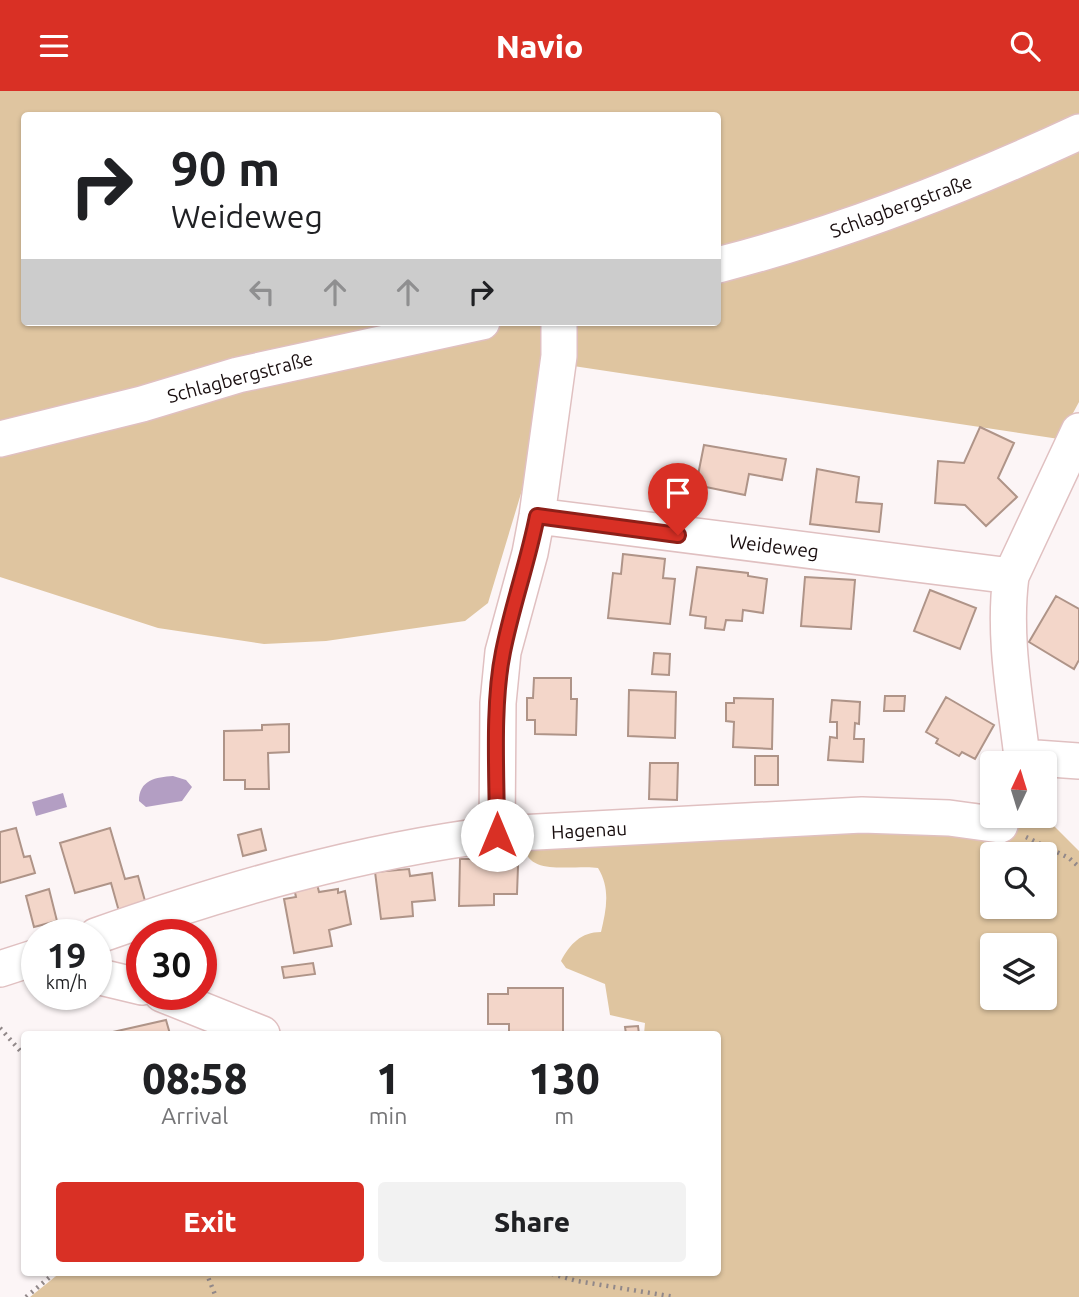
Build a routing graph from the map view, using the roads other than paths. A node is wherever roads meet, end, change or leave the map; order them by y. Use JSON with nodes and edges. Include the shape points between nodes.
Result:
{"nodes":[{"id":1,"x":1079,"y":132,"type":"edge"},
{"id":2,"x":721,"y":264,"type":"edge"},
{"id":3,"x":464,"y":326,"type":"edge"},
{"id":4,"x":559,"y":326,"type":"edge"},
{"id":5,"x":1079,"y":431,"type":"edge"},
{"id":6,"x":0,"y":439,"type":"edge"},
{"id":7,"x":537,"y":516,"type":"junction"},
{"id":8,"x":1011,"y":576,"type":"junction"},
{"id":9,"x":1020,"y":751,"type":"edge"},
{"id":10,"x":1057,"y":761,"type":"edge"},
{"id":11,"x":1079,"y":761,"type":"edge"},
{"id":12,"x":980,"y":819,"type":"edge"},
{"id":13,"x":497,"y":835,"type":"junction"},
{"id":14,"x":112,"y":931,"type":"edge"},
{"id":15,"x":202,"y":1010,"type":"edge"},
{"id":16,"x":254,"y":1031,"type":"edge"}],
"edges":[{"from":1,"to":2,"type":"street","name":"Schlagbergstraße","via":[[995,171],[875,217]]},
{"from":3,"to":6,"type":"street","name":"Schlagbergstraße","via":[[238,375]]},
{"from":4,"to":7,"type":"street"},
{"from":5,"to":8,"type":"street"},
{"from":7,"to":8,"type":"street","name":"Weideweg"},
{"from":7,"to":13,"type":"street","via":[[503,652]]},
{"from":8,"to":9,"type":"street","via":[[1008,630]]},
{"from":10,"to":11,"type":"street"},
{"from":12,"to":13,"type":"street","name":"Hagenau","via":[[862,815]]},
{"from":13,"to":14,"type":"street","name":"Hagenau","via":[[309,870]]},
{"from":15,"to":16,"type":"street"}]}
